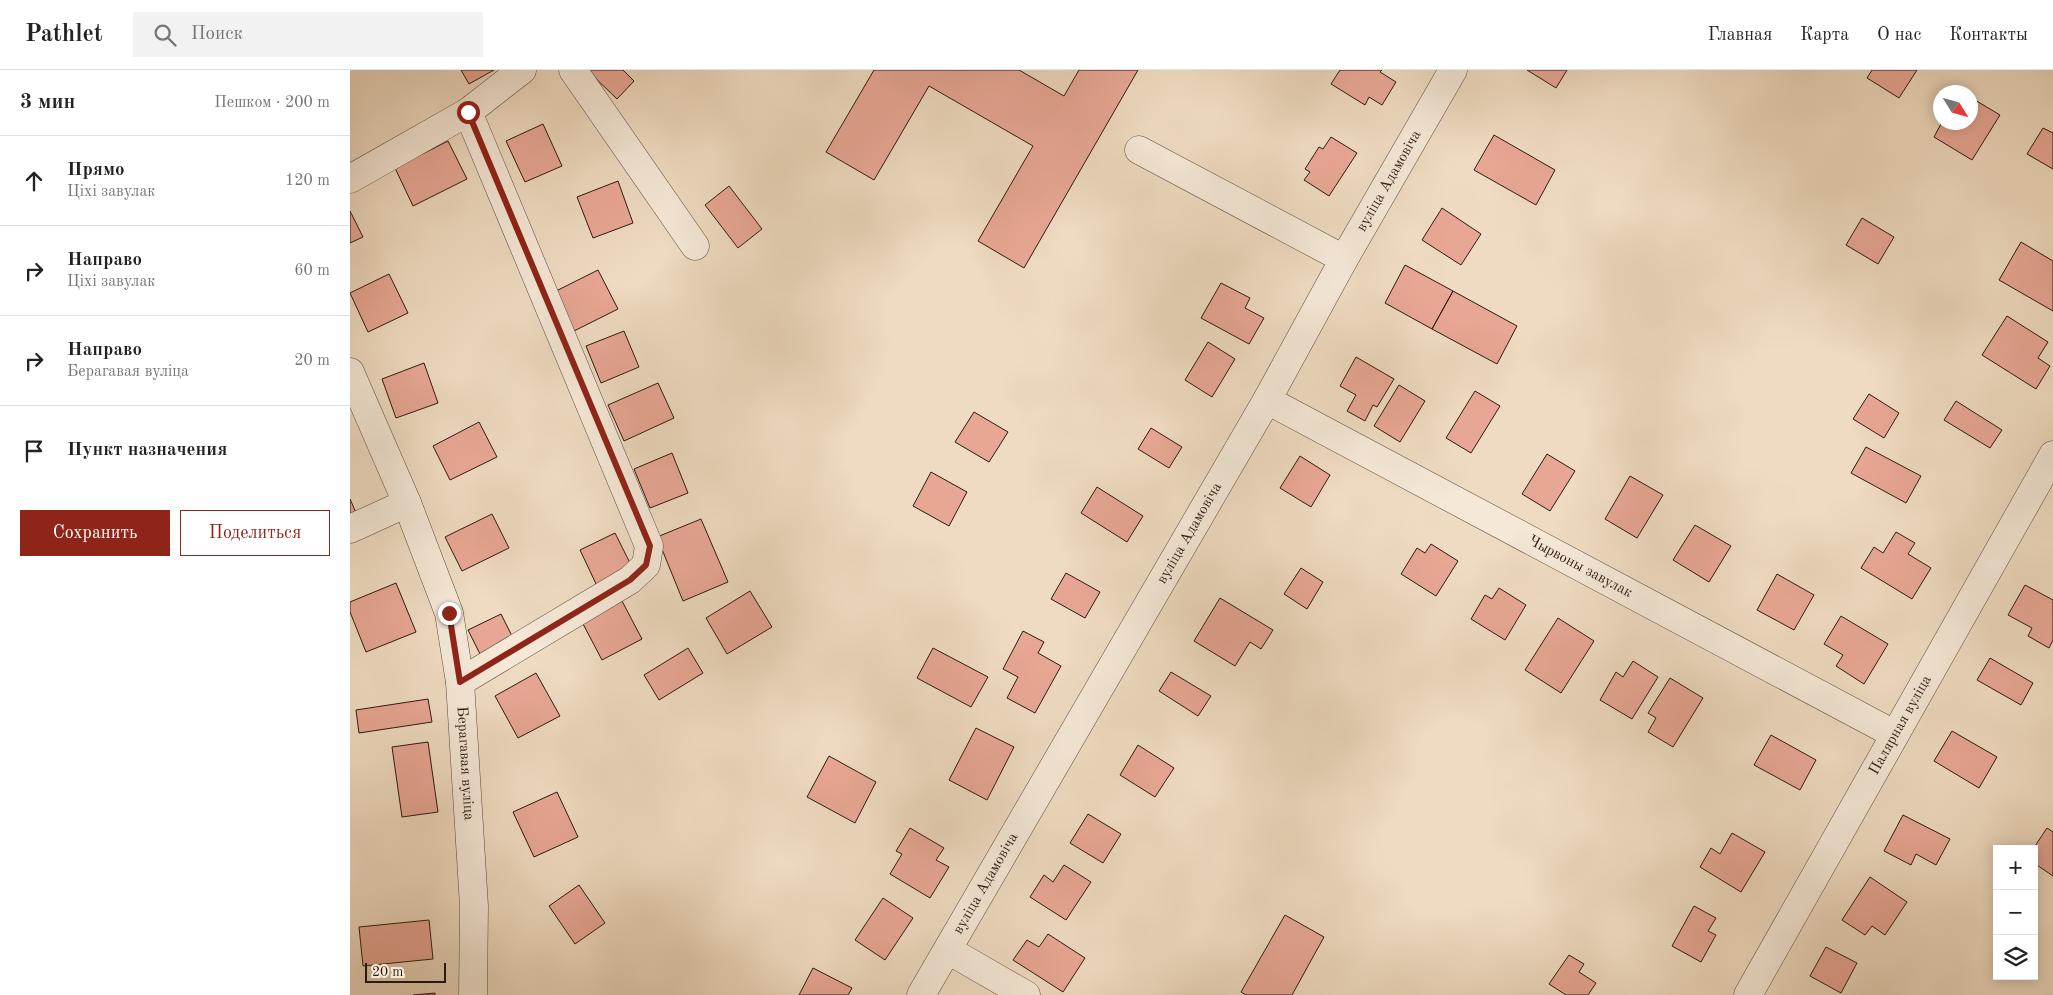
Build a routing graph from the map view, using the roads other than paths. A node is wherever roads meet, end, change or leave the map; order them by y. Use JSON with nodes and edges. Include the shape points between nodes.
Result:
{"nodes":[{"id":1,"x":522,"y":70,"type":"edge"},
{"id":2,"x":573,"y":70,"type":"edge"},
{"id":3,"x":1454,"y":70,"type":"edge"},
{"id":4,"x":468,"y":112,"type":"junction"},
{"id":5,"x":1139,"y":150,"type":"dead end"},
{"id":6,"x":350,"y":179,"type":"edge"},
{"id":7,"x":695,"y":246,"type":"dead end"},
{"id":8,"x":1344,"y":259,"type":"junction"},
{"id":9,"x":350,"y":372,"type":"edge"},
{"id":10,"x":1267,"y":400,"type":"junction"},
{"id":11,"x":2053,"y":455,"type":"edge"},
{"id":12,"x":407,"y":503,"type":"junction"},
{"id":13,"x":350,"y":529,"type":"edge"},
{"id":14,"x":460,"y":682,"type":"junction"},
{"id":15,"x":1894,"y":734,"type":"junction"},
{"id":16,"x":948,"y":950,"type":"junction"},
{"id":17,"x":473,"y":995,"type":"edge"},
{"id":18,"x":921,"y":995,"type":"edge"},
{"id":19,"x":1026,"y":995,"type":"edge"},
{"id":20,"x":1748,"y":995,"type":"edge"}],
"edges":[{"from":1,"to":4,"type":"street"},
{"from":2,"to":7,"type":"street"},
{"from":3,"to":8,"type":"street","name":"вуліца Адамовіча"},
{"from":4,"to":6,"type":"street"},
{"from":4,"to":14,"type":"street","via":[[650,546],[646,565],[630,580]]},
{"from":5,"to":8,"type":"street"},
{"from":8,"to":10,"type":"street","name":"вуліца Адамовіча"},
{"from":9,"to":12,"type":"street","name":"Берагавая вуліца"},
{"from":10,"to":15,"type":"street","name":"Чырвоны завулак"},
{"from":10,"to":16,"type":"street","name":"вуліца Адамовіча"},
{"from":11,"to":15,"type":"street","name":"Палярная вуліца"},
{"from":12,"to":13,"type":"street"},
{"from":12,"to":14,"type":"street","name":"Берагавая вуліца","via":[[449,613]]},
{"from":14,"to":17,"type":"street","name":"Берагавая вуліца","via":[[474,906]]},
{"from":15,"to":20,"type":"street","name":"Палярная вуліца"},
{"from":16,"to":18,"type":"street","name":"вуліца Адамовіча"},
{"from":16,"to":19,"type":"street"}]}
